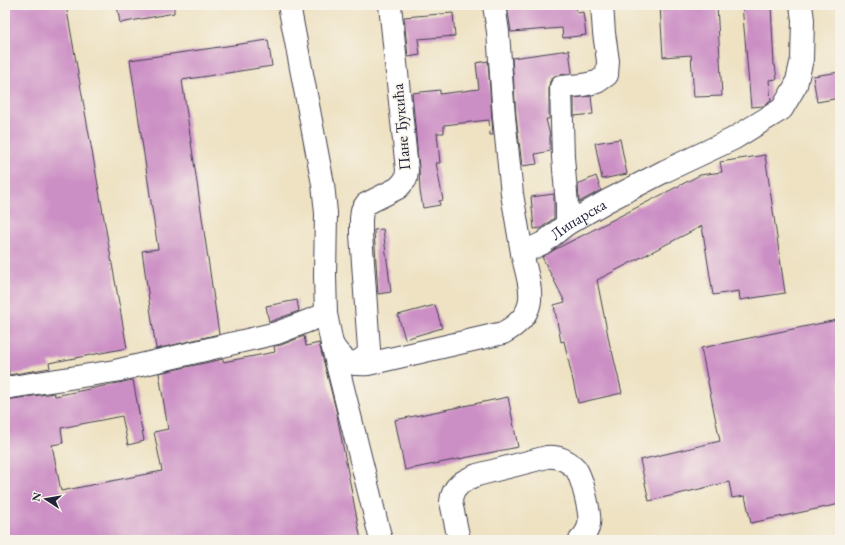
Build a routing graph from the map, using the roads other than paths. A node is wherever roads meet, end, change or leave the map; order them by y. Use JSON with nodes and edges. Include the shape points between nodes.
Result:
{"nodes":[{"id":1,"x":288,"y":5,"type":"edge"},
{"id":2,"x":390,"y":5,"type":"edge"},
{"id":3,"x":494,"y":5,"type":"edge"},
{"id":4,"x":602,"y":5,"type":"edge"},
{"id":5,"x":800,"y":5,"type":"edge"},
{"id":6,"x":567,"y":224,"type":"junction"},
{"id":7,"x":522,"y":253,"type":"junction"},
{"id":8,"x":326,"y":314,"type":"junction"},
{"id":9,"x":332,"y":344,"type":"junction"},
{"id":10,"x":355,"y":364,"type":"junction"},
{"id":11,"x":5,"y":388,"type":"edge"},
{"id":12,"x":381,"y":540,"type":"edge"},
{"id":13,"x":459,"y":540,"type":"edge"},
{"id":14,"x":580,"y":540,"type":"edge"}],
"edges":[{"from":1,"to":8,"type":"street","via":[[323,184],[326,212]]},
{"from":2,"to":10,"type":"street","name":"Пане Ђукића","via":[[407,170],[406,179],[398,188],[366,204],[362,210],[361,234],[369,349],[367,355]]},
{"from":3,"to":7,"type":"street","via":[[512,194]]},
{"from":4,"to":6,"type":"street","via":[[607,75],[597,82],[561,87]]},
{"from":5,"to":6,"type":"street","name":"Липарска","via":[[803,20],[802,59],[796,85],[782,109],[733,139],[665,171]]},
{"from":6,"to":7,"type":"street","name":"Липарска","via":[[543,243]]},
{"from":7,"to":10,"type":"street","via":[[531,292],[530,301],[528,311],[511,329],[436,349],[368,364]]},
{"from":8,"to":9,"type":"street"},
{"from":8,"to":11,"type":"street","via":[[277,333],[116,371]]},
{"from":9,"to":10,"type":"street","via":[[337,353]]},
{"from":9,"to":12,"type":"street"},
{"from":13,"to":14,"type":"street","via":[[450,502],[454,490],[460,483],[477,475],[547,456],[556,456],[570,463],[580,475],[590,516],[588,530]]}]}
